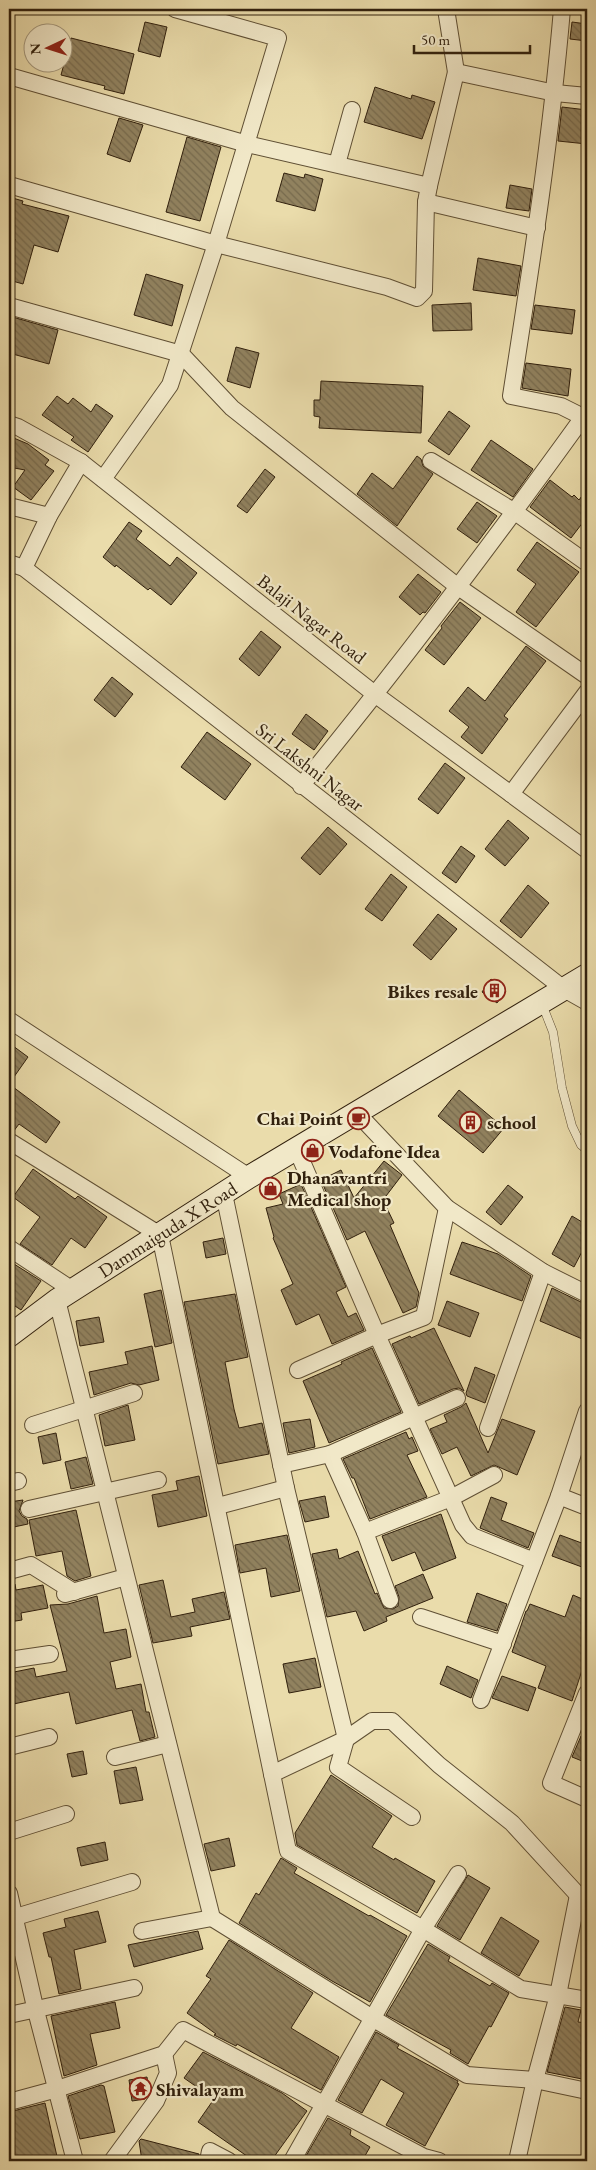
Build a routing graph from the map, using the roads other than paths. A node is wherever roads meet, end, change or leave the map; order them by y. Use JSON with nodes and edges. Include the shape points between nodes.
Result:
{"nodes":[{"id":1,"x":175,"y":9,"type":"edge"},
{"id":2,"x":446,"y":9,"type":"edge"},
{"id":3,"x":562,"y":9,"type":"edge"},
{"id":4,"x":456,"y":72,"type":"junction"},
{"id":5,"x":9,"y":76,"type":"edge"},
{"id":6,"x":555,"y":93,"type":"junction"},
{"id":7,"x":587,"y":96,"type":"edge"},
{"id":8,"x":352,"y":110,"type":"dead end"},
{"id":9,"x":248,"y":144,"type":"junction"},
{"id":10,"x":336,"y":164,"type":"junction"},
{"id":11,"x":9,"y":185,"type":"edge"},
{"id":12,"x":429,"y":186,"type":"junction"},
{"id":13,"x":426,"y":202,"type":"junction"},
{"id":14,"x":537,"y":228,"type":"junction"},
{"id":15,"x":216,"y":244,"type":"junction"},
{"id":16,"x":9,"y":306,"type":"edge"},
{"id":17,"x":181,"y":354,"type":"junction"},
{"id":18,"x":586,"y":417,"type":"edge"},
{"id":19,"x":9,"y":424,"type":"edge"},
{"id":20,"x":431,"y":460,"type":"dead end"},
{"id":21,"x":81,"y":462,"type":"junction"},
{"id":22,"x":103,"y":479,"type":"junction"},
{"id":23,"x":9,"y":506,"type":"edge"},
{"id":24,"x":515,"y":512,"type":"junction"},
{"id":25,"x":49,"y":516,"type":"junction"},
{"id":26,"x":587,"y":563,"type":"edge"},
{"id":27,"x":16,"y":566,"type":"edge"},
{"id":28,"x":457,"y":586,"type":"junction"},
{"id":29,"x":587,"y":676,"type":"edge"},
{"id":30,"x":587,"y":692,"type":"edge"},
{"id":31,"x":376,"y":695,"type":"junction"},
{"id":32,"x":301,"y":786,"type":"junction"},
{"id":33,"x":511,"y":794,"type":"junction"},
{"id":34,"x":587,"y":850,"type":"edge"},
{"id":35,"x":587,"y":974,"type":"edge"},
{"id":36,"x":564,"y":989,"type":"junction"},
{"id":37,"x":541,"y":1002,"type":"junction"},
{"id":38,"x":587,"y":1002,"type":"edge"},
{"id":39,"x":9,"y":1020,"type":"edge"},
{"id":40,"x":357,"y":1113,"type":"junction"},
{"id":41,"x":9,"y":1141,"type":"edge"},
{"id":42,"x":297,"y":1150,"type":"junction"},
{"id":43,"x":587,"y":1150,"type":"edge"},
{"id":44,"x":249,"y":1177,"type":"junction"},
{"id":45,"x":224,"y":1194,"type":"junction"},
{"id":46,"x":447,"y":1208,"type":"junction"},
{"id":47,"x":160,"y":1235,"type":"junction"},
{"id":48,"x":9,"y":1248,"type":"edge"},
{"id":49,"x":543,"y":1272,"type":"junction"},
{"id":50,"x":587,"y":1294,"type":"edge"},
{"id":51,"x":66,"y":1296,"type":"junction"},
{"id":52,"x":376,"y":1335,"type":"junction"},
{"id":53,"x":9,"y":1336,"type":"edge"},
{"id":54,"x":298,"y":1370,"type":"dead end"},
{"id":55,"x":134,"y":1393,"type":"dead end"},
{"id":56,"x":457,"y":1398,"type":"dead end"},
{"id":57,"x":84,"y":1409,"type":"junction"},
{"id":58,"x":587,"y":1411,"type":"edge"},
{"id":59,"x":414,"y":1418,"type":"junction"},
{"id":60,"x":33,"y":1425,"type":"dead end"},
{"id":61,"x":488,"y":1428,"type":"dead end"},
{"id":62,"x":330,"y":1454,"type":"junction"},
{"id":63,"x":281,"y":1464,"type":"junction"},
{"id":64,"x":494,"y":1475,"type":"dead end"},
{"id":65,"x":158,"y":1480,"type":"dead end"},
{"id":66,"x":286,"y":1488,"type":"junction"},
{"id":67,"x":105,"y":1494,"type":"junction"},
{"id":68,"x":559,"y":1496,"type":"junction"},
{"id":69,"x":451,"y":1498,"type":"junction"},
{"id":70,"x":218,"y":1506,"type":"junction"},
{"id":71,"x":587,"y":1507,"type":"edge"},
{"id":72,"x":29,"y":1509,"type":"dead end"},
{"id":73,"x":365,"y":1532,"type":"junction"},
{"id":74,"x":534,"y":1561,"type":"junction"},
{"id":75,"x":9,"y":1571,"type":"edge"},
{"id":76,"x":126,"y":1577,"type":"junction"},
{"id":77,"x":390,"y":1600,"type":"dead end"},
{"id":78,"x":421,"y":1617,"type":"dead end"},
{"id":79,"x":502,"y":1644,"type":"junction"},
{"id":80,"x":50,"y":1654,"type":"dead end"},
{"id":81,"x":9,"y":1660,"type":"edge"},
{"id":82,"x":587,"y":1693,"type":"edge"},
{"id":83,"x":481,"y":1700,"type":"dead end"},
{"id":84,"x":49,"y":1737,"type":"dead end"},
{"id":85,"x":346,"y":1739,"type":"junction"},
{"id":86,"x":168,"y":1744,"type":"junction"},
{"id":87,"x":9,"y":1747,"type":"edge"},
{"id":88,"x":115,"y":1757,"type":"dead end"},
{"id":89,"x":272,"y":1774,"type":"junction"},
{"id":90,"x":587,"y":1799,"type":"edge"},
{"id":91,"x":66,"y":1814,"type":"dead end"},
{"id":92,"x":412,"y":1817,"type":"dead end"},
{"id":93,"x":9,"y":1832,"type":"edge"},
{"id":94,"x":458,"y":1874,"type":"dead end"},
{"id":95,"x":132,"y":1882,"type":"dead end"},
{"id":96,"x":9,"y":1893,"type":"edge"},
{"id":97,"x":582,"y":1896,"type":"edge"},
{"id":98,"x":12,"y":1918,"type":"edge"},
{"id":99,"x":212,"y":1918,"type":"junction"},
{"id":100,"x":424,"y":1929,"type":"junction"},
{"id":101,"x":142,"y":1931,"type":"dead end"},
{"id":102,"x":134,"y":1988,"type":"dead end"},
{"id":103,"x":558,"y":1995,"type":"junction"},
{"id":104,"x":587,"y":2000,"type":"edge"},
{"id":105,"x":35,"y":2007,"type":"junction"},
{"id":106,"x":9,"y":2014,"type":"edge"},
{"id":107,"x":374,"y":2019,"type":"junction"},
{"id":108,"x":164,"y":2054,"type":"junction"},
{"id":109,"x":534,"y":2080,"type":"junction"},
{"id":110,"x":57,"y":2089,"type":"junction"},
{"id":111,"x":587,"y":2091,"type":"edge"},
{"id":112,"x":9,"y":2102,"type":"edge"},
{"id":113,"x":323,"y":2105,"type":"junction"},
{"id":114,"x":431,"y":2159,"type":"edge"},
{"id":115,"x":76,"y":2161,"type":"edge"},
{"id":116,"x":112,"y":2161,"type":"edge"},
{"id":117,"x":208,"y":2161,"type":"edge"},
{"id":118,"x":229,"y":2161,"type":"edge"},
{"id":119,"x":292,"y":2161,"type":"edge"},
{"id":120,"x":517,"y":2161,"type":"edge"}],
"edges":[{"from":1,"to":9,"type":"street","via":[[278,38]]},
{"from":2,"to":4,"type":"street"},
{"from":3,"to":6,"type":"street"},
{"from":4,"to":6,"type":"street"},
{"from":4,"to":12,"type":"street"},
{"from":5,"to":9,"type":"street"},
{"from":6,"to":7,"type":"street"},
{"from":6,"to":14,"type":"street"},
{"from":8,"to":10,"type":"street"},
{"from":9,"to":10,"type":"street"},
{"from":9,"to":15,"type":"street"},
{"from":10,"to":12,"type":"street"},
{"from":11,"to":15,"type":"street"},
{"from":12,"to":13,"type":"street"},
{"from":13,"to":14,"type":"street"},
{"from":13,"to":15,"type":"street","via":[[424,292],[417,298],[387,287]]},
{"from":14,"to":18,"type":"street","via":[[511,396],[561,406]]},
{"from":15,"to":17,"type":"street"},
{"from":16,"to":17,"type":"street"},
{"from":17,"to":22,"type":"street","via":[[170,385]]},
{"from":17,"to":28,"type":"street","via":[[232,408]]},
{"from":18,"to":24,"type":"street"},
{"from":19,"to":21,"type":"street","name":"Balaji Nagar Road"},
{"from":20,"to":24,"type":"street"},
{"from":21,"to":22,"type":"street","name":"Balaji Nagar Road"},
{"from":21,"to":25,"type":"street"},
{"from":22,"to":31,"type":"street","name":"Balaji Nagar Road"},
{"from":23,"to":25,"type":"street"},
{"from":24,"to":26,"type":"street"},
{"from":24,"to":28,"type":"street"},
{"from":25,"to":27,"type":"street"},
{"from":27,"to":32,"type":"street","name":"Sri Lakshni Nagar"},
{"from":28,"to":29,"type":"street"},
{"from":28,"to":31,"type":"street"},
{"from":30,"to":33,"type":"street"},
{"from":31,"to":32,"type":"street"},
{"from":31,"to":33,"type":"street","name":"Balaji Nagar Road"},
{"from":32,"to":36,"type":"street","name":"Sri Lakshni Nagar"},
{"from":33,"to":34,"type":"street","name":"Balaji Nagar Road"},
{"from":35,"to":36,"type":"street","name":"Dammaiguda X Road"},
{"from":36,"to":37,"type":"street","name":"Dammaiguda X Road"},
{"from":36,"to":38,"type":"street","name":"Sri Lakshni Nagar"},
{"from":37,"to":40,"type":"street","name":"Dammaiguda X Road"},
{"from":37,"to":43,"type":"lane","via":[[553,1032],[572,1126]]},
{"from":39,"to":44,"type":"street"},
{"from":40,"to":42,"type":"street","name":"Dammaiguda X Road"},
{"from":40,"to":46,"type":"street"},
{"from":41,"to":47,"type":"street"},
{"from":42,"to":44,"type":"street","name":"Dammaiguda X Road"},
{"from":42,"to":52,"type":"street"},
{"from":44,"to":45,"type":"street","name":"Dammaiguda X Road"},
{"from":45,"to":47,"type":"street","name":"Dammaiguda X Road"},
{"from":45,"to":63,"type":"street"},
{"from":46,"to":49,"type":"street"},
{"from":46,"to":52,"type":"street","via":[[424,1317]]},
{"from":47,"to":51,"type":"street","name":"Dammaiguda X Road"},
{"from":47,"to":70,"type":"street"},
{"from":48,"to":51,"type":"street"},
{"from":49,"to":50,"type":"street"},
{"from":49,"to":61,"type":"street"},
{"from":51,"to":53,"type":"street","name":"Dammaiguda X Road"},
{"from":51,"to":57,"type":"street"},
{"from":52,"to":54,"type":"street"},
{"from":52,"to":59,"type":"street"},
{"from":55,"to":57,"type":"street"},
{"from":56,"to":59,"type":"street"},
{"from":57,"to":60,"type":"street"},
{"from":57,"to":67,"type":"street"},
{"from":58,"to":68,"type":"street"},
{"from":59,"to":62,"type":"street"},
{"from":59,"to":69,"type":"street"},
{"from":62,"to":63,"type":"street"},
{"from":62,"to":73,"type":"street"},
{"from":63,"to":66,"type":"street"},
{"from":64,"to":69,"type":"street"},
{"from":65,"to":67,"type":"street"},
{"from":66,"to":70,"type":"street"},
{"from":66,"to":85,"type":"street"},
{"from":67,"to":72,"type":"street"},
{"from":67,"to":76,"type":"street"},
{"from":68,"to":71,"type":"street"},
{"from":68,"to":74,"type":"street"},
{"from":69,"to":73,"type":"street"},
{"from":69,"to":74,"type":"street","via":[[463,1525],[472,1536]]},
{"from":70,"to":89,"type":"street"},
{"from":73,"to":77,"type":"street"},
{"from":74,"to":79,"type":"street"},
{"from":75,"to":76,"type":"street","via":[[31,1565],[67,1594]]},
{"from":76,"to":86,"type":"street"},
{"from":78,"to":79,"type":"street"},
{"from":79,"to":83,"type":"street"},
{"from":80,"to":81,"type":"street"},
{"from":82,"to":90,"type":"street","via":[[551,1783]]},
{"from":84,"to":87,"type":"street"},
{"from":85,"to":89,"type":"street"},
{"from":85,"to":92,"type":"street","via":[[338,1767]]},
{"from":85,"to":97,"type":"street","via":[[372,1721],[392,1721],[439,1765],[512,1823]]},
{"from":86,"to":88,"type":"street"},
{"from":86,"to":99,"type":"street"},
{"from":89,"to":100,"type":"street","via":[[288,1851]]},
{"from":91,"to":93,"type":"street"},
{"from":94,"to":100,"type":"street"},
{"from":95,"to":98,"type":"street"},
{"from":96,"to":98,"type":"street"},
{"from":97,"to":103,"type":"street"},
{"from":98,"to":105,"type":"street"},
{"from":99,"to":101,"type":"street"},
{"from":99,"to":107,"type":"street"},
{"from":100,"to":103,"type":"street","via":[[521,1989]]},
{"from":100,"to":107,"type":"street"},
{"from":102,"to":105,"type":"street"},
{"from":103,"to":104,"type":"street"},
{"from":103,"to":109,"type":"street"},
{"from":105,"to":106,"type":"street"},
{"from":105,"to":110,"type":"street"},
{"from":107,"to":109,"type":"street","via":[[467,2075]]},
{"from":107,"to":113,"type":"street"},
{"from":108,"to":110,"type":"street"},
{"from":108,"to":113,"type":"street","via":[[183,2030]]},
{"from":108,"to":116,"type":"street","via":[[168,2073],[156,2101]]},
{"from":109,"to":111,"type":"street"},
{"from":109,"to":120,"type":"street"},
{"from":110,"to":112,"type":"street"},
{"from":110,"to":115,"type":"street"},
{"from":113,"to":114,"type":"street"},
{"from":113,"to":119,"type":"street"},
{"from":117,"to":118,"type":"street","via":[[210,2151]]}]}
